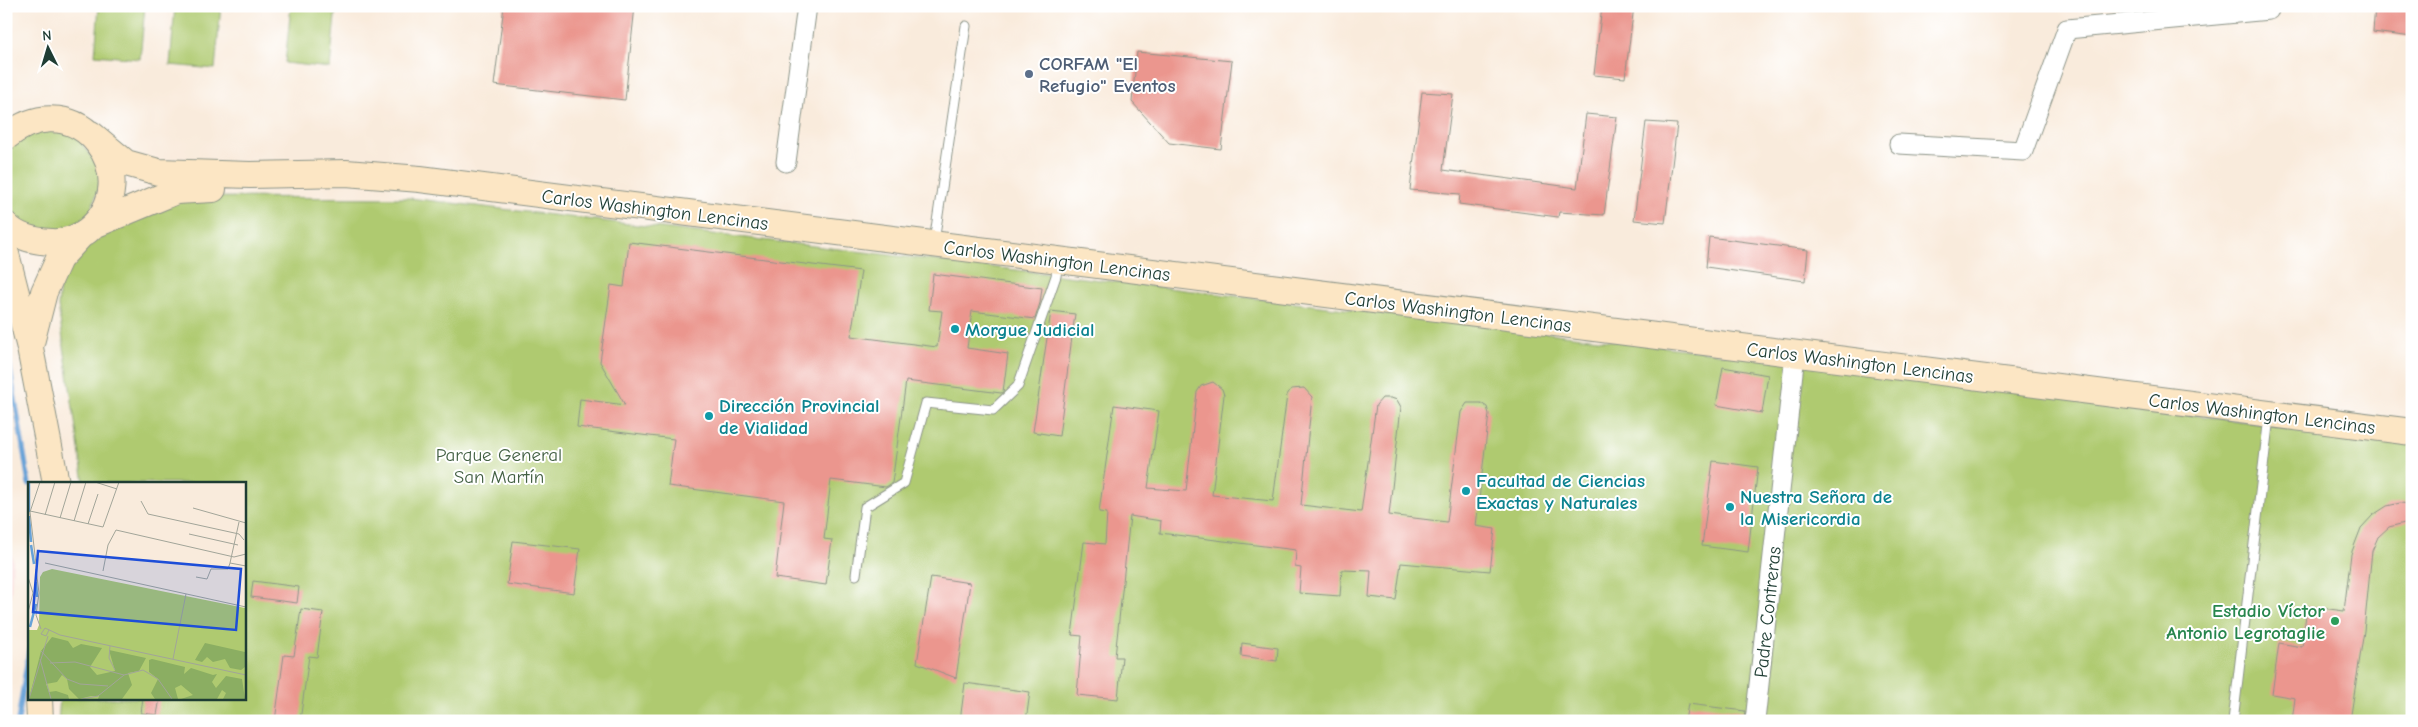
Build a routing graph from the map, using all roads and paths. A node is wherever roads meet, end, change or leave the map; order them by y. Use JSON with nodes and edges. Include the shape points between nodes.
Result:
{"nodes":[{"id":1,"x":807,"y":6,"type":"edge"},
{"id":2,"x":2270,"y":6,"type":"edge"},
{"id":3,"x":966,"y":26,"type":"dead end"},
{"id":4,"x":10,"y":127,"type":"edge"},
{"id":5,"x":91,"y":134,"type":"junction"},
{"id":6,"x":1899,"y":144,"type":"dead end"},
{"id":7,"x":786,"y":162,"type":"dead end"},
{"id":8,"x":505,"y":190,"type":"junction"},
{"id":9,"x":6,"y":225,"type":"edge"},
{"id":10,"x":88,"y":230,"type":"junction"},
{"id":11,"x":933,"y":245,"type":"junction"},
{"id":12,"x":6,"y":254,"type":"edge"},
{"id":13,"x":1059,"y":260,"type":"junction"},
{"id":14,"x":30,"y":348,"type":"junction"},
{"id":15,"x":1795,"y":354,"type":"junction"},
{"id":16,"x":2269,"y":414,"type":"junction"},
{"id":17,"x":2412,"y":432,"type":"edge"},
{"id":18,"x":56,"y":482,"type":"edge"},
{"id":19,"x":856,"y":575,"type":"dead end"},
{"id":20,"x":39,"y":700,"type":"edge"},
{"id":21,"x":40,"y":721,"type":"edge"},
{"id":22,"x":1755,"y":721,"type":"edge"},
{"id":23,"x":2233,"y":721,"type":"edge"}],
"edges":[{"from":1,"to":7,"type":"street"},
{"from":2,"to":6,"type":"street","via":[[2269,10],[2067,29],[2022,151]]},
{"from":3,"to":11,"type":"lane"},
{"from":4,"to":5,"type":"main road","via":[[56,119],[75,124]]},
{"from":5,"to":8,"type":"main road","name":"Carlos Washington Lencinas","via":[[126,163],[158,172],[250,175],[346,173]]},
{"from":5,"to":10,"type":"main road","via":[[106,155],[112,179],[107,204]]},
{"from":8,"to":10,"type":"main road","name":"Carlos Washington Lencinas","via":[[294,187],[176,192]]},
{"from":8,"to":11,"type":"main road","name":"Carlos Washington Lencinas"},
{"from":9,"to":10,"type":"main road","name":"Carlos Washington Lencinas","via":[[33,241],[58,243]]},
{"from":10,"to":14,"type":"main road","via":[[59,259],[44,292]]},
{"from":11,"to":13,"type":"main road","name":"Carlos Washington Lencinas"},
{"from":12,"to":14,"type":"main road"},
{"from":13,"to":15,"type":"main road","name":"Carlos Washington Lencinas"},
{"from":13,"to":19,"type":"lane","via":[[1018,386],[993,410],[926,402],[904,482],[865,507]]},
{"from":14,"to":18,"type":"main road"},
{"from":15,"to":16,"type":"main road","name":"Carlos Washington Lencinas"},
{"from":15,"to":22,"type":"street","name":"Padre Contreras"},
{"from":16,"to":17,"type":"main road","name":"Carlos Washington Lencinas"},
{"from":16,"to":23,"type":"lane"},
{"from":20,"to":21,"type":"main road"}]}
